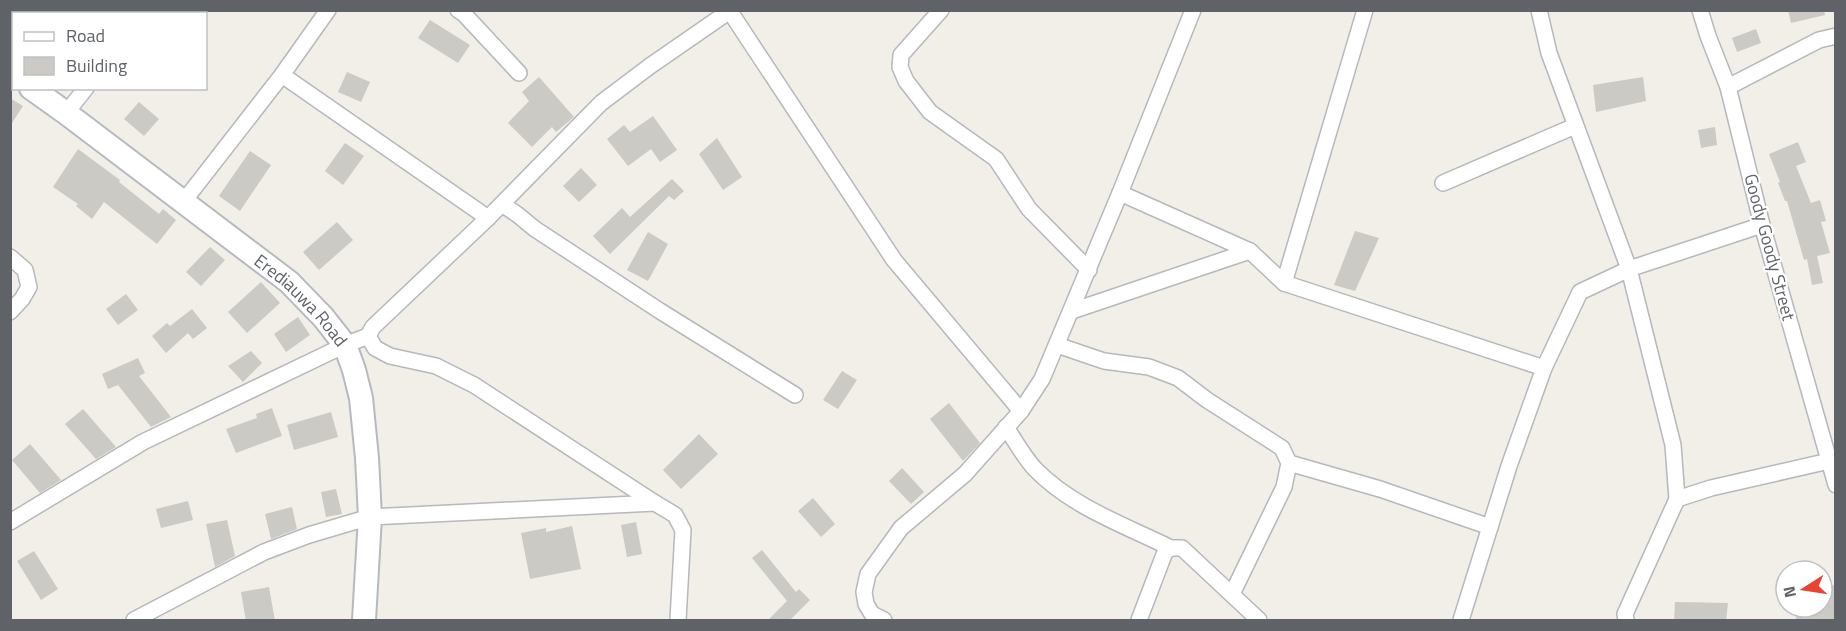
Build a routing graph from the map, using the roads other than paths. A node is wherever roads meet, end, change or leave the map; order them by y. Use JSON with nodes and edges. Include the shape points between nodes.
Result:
{"nodes":[{"id":1,"x":328,"y":10,"type":"edge"},
{"id":2,"x":458,"y":10,"type":"edge"},
{"id":3,"x":941,"y":10,"type":"edge"},
{"id":4,"x":1193,"y":10,"type":"edge"},
{"id":5,"x":1365,"y":10,"type":"edge"},
{"id":6,"x":1539,"y":10,"type":"edge"},
{"id":7,"x":1700,"y":10,"type":"edge"},
{"id":8,"x":730,"y":11,"type":"edge"},
{"id":9,"x":1836,"y":36,"type":"edge"},
{"id":10,"x":519,"y":72,"type":"dead end"},
{"id":11,"x":282,"y":75,"type":"junction"},
{"id":12,"x":1728,"y":87,"type":"junction"},
{"id":13,"x":34,"y":90,"type":"edge"},
{"id":14,"x":84,"y":90,"type":"edge"},
{"id":15,"x":66,"y":113,"type":"junction"},
{"id":16,"x":1575,"y":126,"type":"junction"},
{"id":17,"x":1443,"y":183,"type":"dead end"},
{"id":18,"x":1120,"y":193,"type":"junction"},
{"id":19,"x":184,"y":201,"type":"junction"},
{"id":20,"x":502,"y":204,"type":"junction"},
{"id":21,"x":488,"y":218,"type":"junction"},
{"id":22,"x":1762,"y":225,"type":"junction"},
{"id":23,"x":1250,"y":251,"type":"junction"},
{"id":24,"x":10,"y":257,"type":"edge"},
{"id":25,"x":1629,"y":268,"type":"junction"},
{"id":26,"x":1089,"y":270,"type":"junction"},
{"id":27,"x":1284,"y":283,"type":"junction"},
{"id":28,"x":1072,"y":310,"type":"junction"},
{"id":29,"x":10,"y":312,"type":"edge"},
{"id":30,"x":368,"y":336,"type":"junction"},
{"id":31,"x":345,"y":345,"type":"junction"},
{"id":32,"x":1057,"y":345,"type":"junction"},
{"id":33,"x":1544,"y":368,"type":"junction"},
{"id":34,"x":795,"y":395,"type":"dead end"},
{"id":35,"x":1021,"y":411,"type":"junction"},
{"id":36,"x":1006,"y":427,"type":"junction"},
{"id":37,"x":1829,"y":461,"type":"junction"},
{"id":38,"x":1289,"y":464,"type":"junction"},
{"id":39,"x":1836,"y":485,"type":"edge"},
{"id":40,"x":1677,"y":499,"type":"junction"},
{"id":41,"x":655,"y":503,"type":"junction"},
{"id":42,"x":370,"y":517,"type":"junction"},
{"id":43,"x":10,"y":522,"type":"edge"},
{"id":44,"x":1490,"y":527,"type":"junction"},
{"id":45,"x":1171,"y":548,"type":"junction"},
{"id":46,"x":1232,"y":594,"type":"junction"},
{"id":47,"x":134,"y":621,"type":"edge"},
{"id":48,"x":364,"y":621,"type":"edge"},
{"id":49,"x":678,"y":621,"type":"edge"},
{"id":50,"x":884,"y":621,"type":"edge"},
{"id":51,"x":1139,"y":621,"type":"edge"},
{"id":52,"x":1259,"y":621,"type":"edge"},
{"id":53,"x":1461,"y":621,"type":"edge"},
{"id":54,"x":1626,"y":621,"type":"edge"}],
"edges":[{"from":1,"to":11,"type":"street"},
{"from":2,"to":10,"type":"street"},
{"from":3,"to":26,"type":"street","via":[[901,56],[900,68],[906,81],[930,112],[996,159],[1029,208]]},
{"from":4,"to":18,"type":"street"},
{"from":5,"to":27,"type":"street"},
{"from":6,"to":16,"type":"street","via":[[1549,53]]},
{"from":7,"to":12,"type":"street","name":"Goody Goody Street"},
{"from":8,"to":20,"type":"street","via":[[601,103]]},
{"from":8,"to":35,"type":"street","via":[[894,260]]},
{"from":9,"to":12,"type":"street","via":[[1819,40]]},
{"from":11,"to":19,"type":"street"},
{"from":11,"to":21,"type":"street"},
{"from":12,"to":22,"type":"street","name":"Goody Goody Street"},
{"from":13,"to":15,"type":"street","name":"Erediauwa Road"},
{"from":14,"to":15,"type":"street"},
{"from":15,"to":19,"type":"street","name":"Erediauwa Road"},
{"from":16,"to":17,"type":"street"},
{"from":16,"to":25,"type":"street"},
{"from":18,"to":23,"type":"street"},
{"from":18,"to":26,"type":"street"},
{"from":19,"to":31,"type":"street","name":"Erediauwa Road","via":[[289,282]]},
{"from":20,"to":21,"type":"street"},
{"from":20,"to":34,"type":"street","via":[[660,311]]},
{"from":21,"to":30,"type":"street"},
{"from":22,"to":25,"type":"street"},
{"from":22,"to":37,"type":"street","name":"Goody Goody Street"},
{"from":23,"to":27,"type":"street"},
{"from":23,"to":28,"type":"street"},
{"from":24,"to":29,"type":"street","via":[[25,270],[29,287]]},
{"from":25,"to":33,"type":"street","via":[[1580,292]]},
{"from":25,"to":40,"type":"street","via":[[1673,445]]},
{"from":26,"to":28,"type":"street"},
{"from":27,"to":33,"type":"street"},
{"from":28,"to":32,"type":"street"},
{"from":30,"to":31,"type":"street"},
{"from":30,"to":41,"type":"street","via":[[375,348],[390,356],[436,366],[474,385]]},
{"from":31,"to":42,"type":"street","name":"Erediauwa Road","via":[[361,398]]},
{"from":31,"to":43,"type":"street","via":[[143,442]]},
{"from":32,"to":35,"type":"street","via":[[1042,379]]},
{"from":32,"to":38,"type":"street","via":[[1104,361],[1149,367],[1178,378],[1282,448]]},
{"from":33,"to":44,"type":"street"},
{"from":35,"to":36,"type":"street"},
{"from":36,"to":45,"type":"street","via":[[1034,468],[1057,489]]},
{"from":36,"to":50,"type":"street","via":[[965,474],[901,528],[868,574],[866,604],[872,614]]},
{"from":37,"to":39,"type":"street","name":"Goody Goody Street"},
{"from":37,"to":40,"type":"street"},
{"from":38,"to":44,"type":"street","via":[[1380,489]]},
{"from":38,"to":46,"type":"street","via":[[1284,487]]},
{"from":40,"to":54,"type":"street","via":[[1625,614]]},
{"from":41,"to":42,"type":"street"},
{"from":41,"to":49,"type":"street","via":[[675,515],[683,530]]},
{"from":42,"to":47,"type":"street","via":[[264,552]]},
{"from":42,"to":48,"type":"street","name":"Erediauwa Road"},
{"from":44,"to":53,"type":"street"},
{"from":45,"to":46,"type":"street","via":[[1182,548]]},
{"from":45,"to":51,"type":"street","via":[[1165,552]]},
{"from":46,"to":52,"type":"street"}]}
